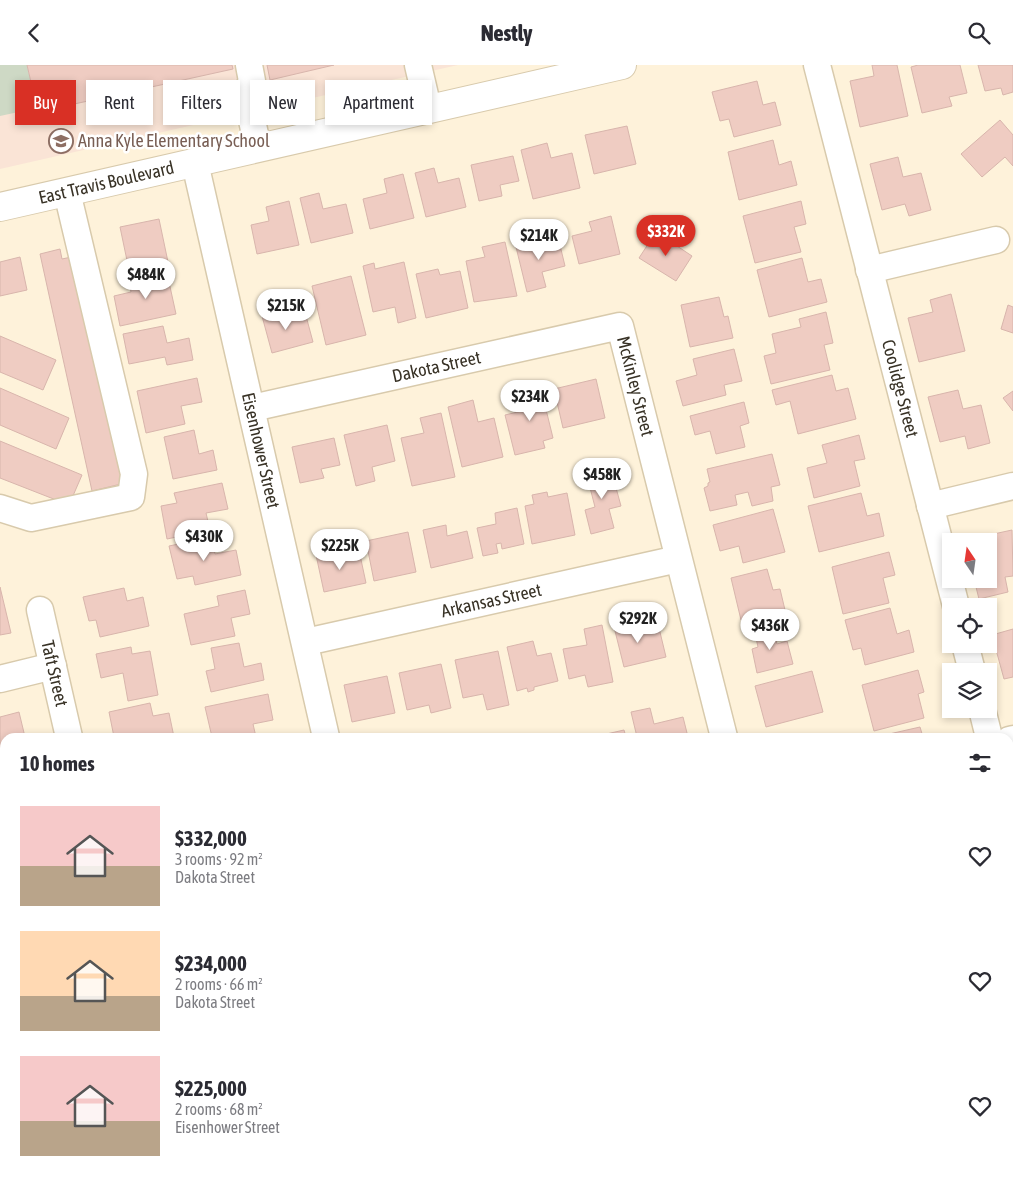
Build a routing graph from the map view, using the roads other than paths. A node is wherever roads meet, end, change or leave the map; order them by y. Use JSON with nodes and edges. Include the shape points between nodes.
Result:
{"nodes":[{"id":1,"x":249,"y":65,"type":"edge"},
{"id":2,"x":418,"y":65,"type":"edge"},
{"id":3,"x":622,"y":65,"type":"edge"},
{"id":4,"x":817,"y":65,"type":"edge"},
{"id":5,"x":421,"y":80,"type":"edge"},
{"id":6,"x":432,"y":108,"type":"edge"},
{"id":7,"x":358,"y":125,"type":"edge"},
{"id":8,"x":258,"y":148,"type":"junction"},
{"id":9,"x":195,"y":163,"type":"junction"},
{"id":10,"x":67,"y":192,"type":"junction"},
{"id":11,"x":0,"y":207,"type":"edge"},
{"id":12,"x":996,"y":240,"type":"dead end"},
{"id":13,"x":870,"y":270,"type":"junction"},
{"id":14,"x":620,"y":326,"type":"joint"},
{"id":15,"x":252,"y":408,"type":"junction"},
{"id":16,"x":1013,"y":486,"type":"edge"},
{"id":17,"x":930,"y":506,"type":"junction"},
{"id":18,"x":0,"y":508,"type":"edge"},
{"id":19,"x":678,"y":559,"type":"junction"},
{"id":20,"x":954,"y":598,"type":"edge"},
{"id":21,"x":40,"y":610,"type":"dead end"},
{"id":22,"x":306,"y":642,"type":"junction"},
{"id":23,"x":53,"y":667,"type":"junction"},
{"id":24,"x":0,"y":679,"type":"edge"},
{"id":25,"x":984,"y":718,"type":"edge"},
{"id":26,"x":68,"y":733,"type":"edge"},
{"id":27,"x":325,"y":733,"type":"edge"},
{"id":28,"x":723,"y":733,"type":"edge"},
{"id":29,"x":988,"y":733,"type":"edge"}],
"edges":[{"from":1,"to":8,"type":"street","via":[[252,81],[246,93]]},
{"from":2,"to":5,"type":"street"},
{"from":3,"to":6,"type":"main road","name":"East Travis Boulevard"},
{"from":4,"to":13,"type":"street","name":"Coolidge Street"},
{"from":7,"to":8,"type":"main road","name":"East Travis Boulevard"},
{"from":8,"to":9,"type":"main road","name":"East Travis Boulevard"},
{"from":9,"to":10,"type":"main road","name":"East Travis Boulevard"},
{"from":9,"to":15,"type":"street","name":"Eisenhower Street"},
{"from":10,"to":11,"type":"main road","name":"East Travis Boulevard"},
{"from":10,"to":18,"type":"street","via":[[134,474],[132,497],[31,518]]},
{"from":12,"to":13,"type":"street"},
{"from":13,"to":17,"type":"street","name":"Coolidge Street"},
{"from":14,"to":15,"type":"street","name":"Dakota Street"},
{"from":14,"to":19,"type":"street","name":"McKinley Street"},
{"from":15,"to":22,"type":"street","name":"Eisenhower Street"},
{"from":16,"to":17,"type":"street"},
{"from":17,"to":20,"type":"street","name":"Coolidge Street"},
{"from":19,"to":22,"type":"street","name":"Arkansas Street"},
{"from":19,"to":28,"type":"street","name":"McKinley Street"},
{"from":21,"to":23,"type":"street","name":"Taft Street"},
{"from":22,"to":27,"type":"street","name":"Eisenhower Street"},
{"from":23,"to":24,"type":"street"},
{"from":23,"to":26,"type":"street","name":"Taft Street"},
{"from":25,"to":29,"type":"street"}]}
